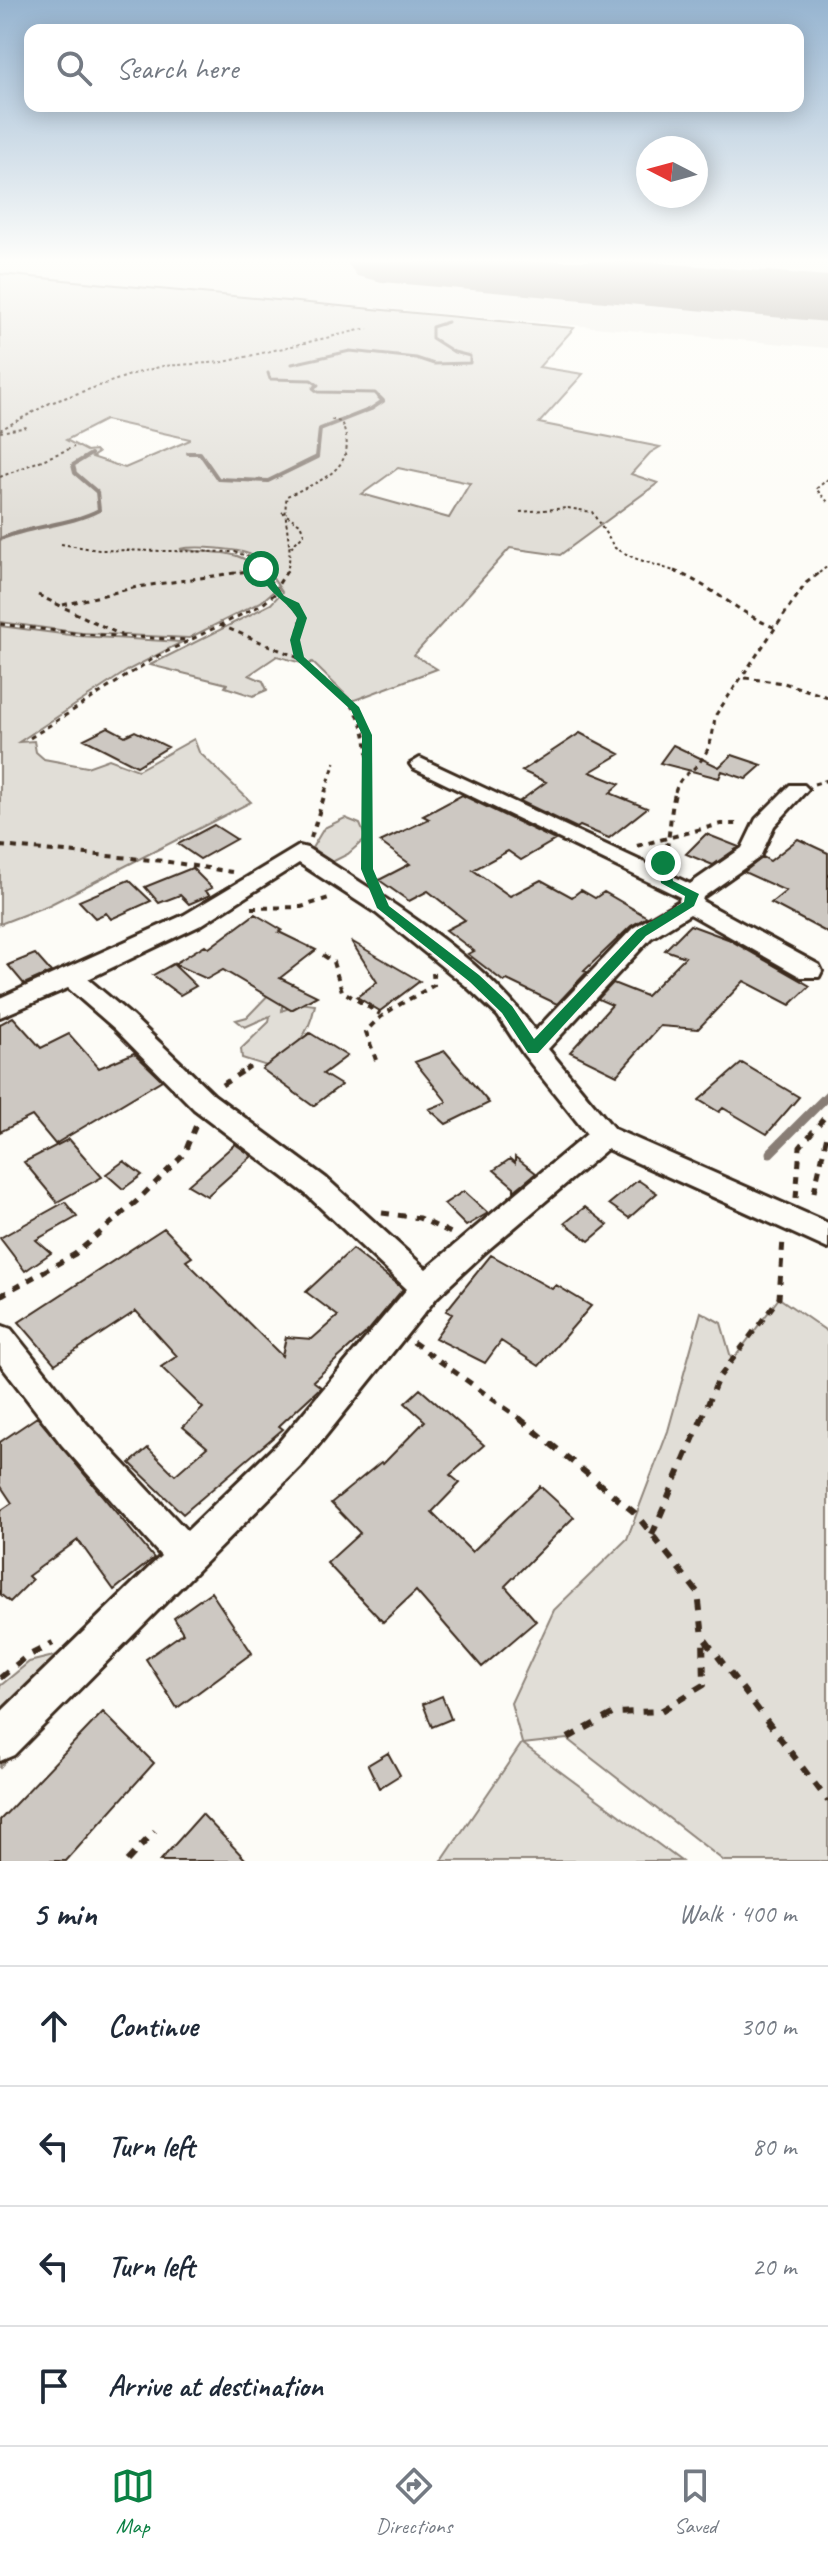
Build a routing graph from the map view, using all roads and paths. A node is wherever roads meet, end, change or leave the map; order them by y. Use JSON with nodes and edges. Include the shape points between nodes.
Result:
{"nodes":[{"id":1,"x":288,"y":348,"type":"edge"},
{"id":2,"x":329,"y":419,"type":"dead end"},
{"id":3,"x":27,"y":427,"type":"dead end"},
{"id":4,"x":0,"y":431,"type":"edge"},
{"id":5,"x":74,"y":447,"type":"dead end"},
{"id":6,"x":0,"y":477,"type":"edge"},
{"id":7,"x":828,"y":479,"type":"edge"},
{"id":8,"x":828,"y":502,"type":"edge"},
{"id":9,"x":282,"y":512,"type":"junction"},
{"id":10,"x":520,"y":512,"type":"dead end"},
{"id":11,"x":61,"y":544,"type":"dead end"},
{"id":12,"x":290,"y":548,"type":"junction"},
{"id":13,"x":828,"y":566,"type":"edge"},
{"id":14,"x":261,"y":569,"type":"junction"},
{"id":15,"x":277,"y":589,"type":"junction"},
{"id":16,"x":38,"y":595,"type":"dead end"},
{"id":17,"x":63,"y":605,"type":"junction"},
{"id":18,"x":0,"y":624,"type":"edge"},
{"id":19,"x":220,"y":625,"type":"junction"},
{"id":20,"x":777,"y":628,"type":"junction"},
{"id":21,"x":123,"y":637,"type":"junction"},
{"id":22,"x":190,"y":640,"type":"junction"},
{"id":23,"x":299,"y":658,"type":"junction"},
{"id":24,"x":743,"y":678,"type":"junction"},
{"id":25,"x":826,"y":698,"type":"edge"},
{"id":26,"x":30,"y":738,"type":"dead end"},
{"id":27,"x":335,"y":762,"type":"dead end"},
{"id":28,"x":420,"y":764,"type":"dead end"},
{"id":29,"x":797,"y":789,"type":"dead end"},
{"id":30,"x":764,"y":824,"type":"junction"},
{"id":31,"x":671,"y":835,"type":"junction"},
{"id":32,"x":0,"y":846,"type":"edge"},
{"id":33,"x":299,"y":853,"type":"junction"},
{"id":34,"x":613,"y":856,"type":"junction"},
{"id":35,"x":264,"y":879,"type":"junction"},
{"id":36,"x":668,"y":883,"type":"junction"},
{"id":37,"x":353,"y":886,"type":"junction"},
{"id":38,"x":691,"y":899,"type":"junction"},
{"id":39,"x":246,"y":908,"type":"dead end"},
{"id":40,"x":384,"y":908,"type":"junction"},
{"id":41,"x":431,"y":945,"type":"junction"},
{"id":42,"x":323,"y":955,"type":"dead end"},
{"id":43,"x":810,"y":971,"type":"dead end"},
{"id":44,"x":69,"y":976,"type":"junction"},
{"id":45,"x":0,"y":1008,"type":"edge"},
{"id":46,"x":380,"y":1014,"type":"junction"},
{"id":47,"x":533,"y":1049,"type":"junction"},
{"id":48,"x":376,"y":1060,"type":"dead end"},
{"id":49,"x":252,"y":1065,"type":"dead end"},
{"id":50,"x":204,"y":1102,"type":"junction"},
{"id":51,"x":828,"y":1113,"type":"edge"},
{"id":52,"x":828,"y":1131,"type":"edge"},
{"id":53,"x":604,"y":1136,"type":"junction"},
{"id":54,"x":827,"y":1140,"type":"edge"},
{"id":55,"x":814,"y":1192,"type":"dead end"},
{"id":56,"x":350,"y":1215,"type":"junction"},
{"id":57,"x":785,"y":1215,"type":"junction"},
{"id":58,"x":828,"y":1237,"type":"edge"},
{"id":59,"x":472,"y":1245,"type":"junction"},
{"id":60,"x":426,"y":1288,"type":"junction"},
{"id":61,"x":0,"y":1296,"type":"edge"},
{"id":62,"x":389,"y":1330,"type":"junction"},
{"id":63,"x":0,"y":1339,"type":"edge"},
{"id":64,"x":652,"y":1535,"type":"junction"},
{"id":65,"x":186,"y":1557,"type":"junction"},
{"id":66,"x":703,"y":1637,"type":"junction"},
{"id":67,"x":568,"y":1738,"type":"dead end"},
{"id":68,"x":0,"y":1741,"type":"edge"},
{"id":69,"x":828,"y":1801,"type":"edge"},
{"id":70,"x":155,"y":1831,"type":"dead end"},
{"id":71,"x":127,"y":1861,"type":"edge"}],
"edges":[{"from":1,"to":4,"type":"path","via":[[133,374],[50,403]]},
{"from":2,"to":9,"type":"path","via":[[341,422],[349,434],[344,463],[287,496]]},
{"from":3,"to":4,"type":"path"},
{"from":5,"to":6,"type":"path"},
{"from":7,"to":8,"type":"path","via":[[816,489]]},
{"from":9,"to":12,"type":"path"},
{"from":9,"to":12,"type":"path","via":[[300,524],[304,534]]},
{"from":10,"to":20,"type":"path","via":[[592,512],[612,546],[696,581],[732,608]]},
{"from":11,"to":14,"type":"path","via":[[99,550],[235,552],[252,558]]},
{"from":12,"to":15,"type":"path","via":[[289,573]]},
{"from":13,"to":20,"type":"path","via":[[806,583]]},
{"from":14,"to":15,"type":"path"},
{"from":14,"to":17,"type":"path","via":[[137,587]]},
{"from":15,"to":19,"type":"path","via":[[263,604]]},
{"from":15,"to":23,"type":"path","via":[[302,618],[295,640]]},
{"from":16,"to":17,"type":"path"},
{"from":17,"to":21,"type":"path"},
{"from":18,"to":21,"type":"path"},
{"from":19,"to":22,"type":"path"},
{"from":19,"to":23,"type":"path"},
{"from":20,"to":24,"type":"path"},
{"from":21,"to":22,"type":"path"},
{"from":22,"to":26,"type":"path"},
{"from":23,"to":40,"type":"path","via":[[355,709],[367,735],[367,869]]},
{"from":24,"to":25,"type":"path","via":[[784,683]]},
{"from":24,"to":31,"type":"path","via":[[715,716],[713,741],[697,766],[680,777],[670,809]]},
{"from":27,"to":33,"type":"path","via":[[313,835]]},
{"from":28,"to":34,"type":"street"},
{"from":29,"to":30,"type":"street"},
{"from":30,"to":31,"type":"path","via":[[721,824]]},
{"from":30,"to":38,"type":"street","via":[[752,852]]},
{"from":31,"to":34,"type":"path"},
{"from":31,"to":36,"type":"path","via":[[663,863]]},
{"from":32,"to":35,"type":"path","via":[[163,861]]},
{"from":33,"to":35,"type":"street"},
{"from":33,"to":37,"type":"street"},
{"from":34,"to":36,"type":"street"},
{"from":35,"to":44,"type":"street"},
{"from":36,"to":38,"type":"street"},
{"from":37,"to":39,"type":"path","via":[[301,907]]},
{"from":37,"to":40,"type":"street"},
{"from":38,"to":43,"type":"street"},
{"from":38,"to":47,"type":"street","via":[[642,933]]},
{"from":40,"to":41,"type":"street"},
{"from":41,"to":46,"type":"path","via":[[434,985]]},
{"from":41,"to":47,"type":"street","via":[[507,1010]]},
{"from":42,"to":46,"type":"path","via":[[333,962],[342,991]]},
{"from":44,"to":45,"type":"street"},
{"from":44,"to":50,"type":"street"},
{"from":46,"to":48,"type":"path","via":[[366,1032]]},
{"from":47,"to":53,"type":"street"},
{"from":49,"to":50,"type":"path"},
{"from":50,"to":56,"type":"street"},
{"from":50,"to":61,"type":"path","via":[[184,1154],[137,1201],[75,1254]]},
{"from":51,"to":57,"type":"path","via":[[800,1147],[798,1196]]},
{"from":52,"to":54,"type":"path"},
{"from":53,"to":57,"type":"street"},
{"from":53,"to":59,"type":"street"},
{"from":54,"to":55,"type":"path"},
{"from":56,"to":59,"type":"path","via":[[403,1212]]},
{"from":56,"to":60,"type":"street"},
{"from":57,"to":58,"type":"street"},
{"from":57,"to":64,"type":"path","via":[[779,1298],[718,1379]]},
{"from":59,"to":60,"type":"street"},
{"from":60,"to":62,"type":"street"},
{"from":62,"to":64,"type":"path","via":[[425,1349],[529,1425],[635,1513]]},
{"from":62,"to":65,"type":"street","via":[[291,1453]]},
{"from":63,"to":65,"type":"street","via":[[74,1434]]},
{"from":64,"to":66,"type":"path","via":[[698,1593]]},
{"from":65,"to":68,"type":"street"},
{"from":66,"to":67,"type":"path","via":[[704,1685],[661,1711],[614,1713]]},
{"from":66,"to":69,"type":"path"},
{"from":70,"to":71,"type":"path"}]}
